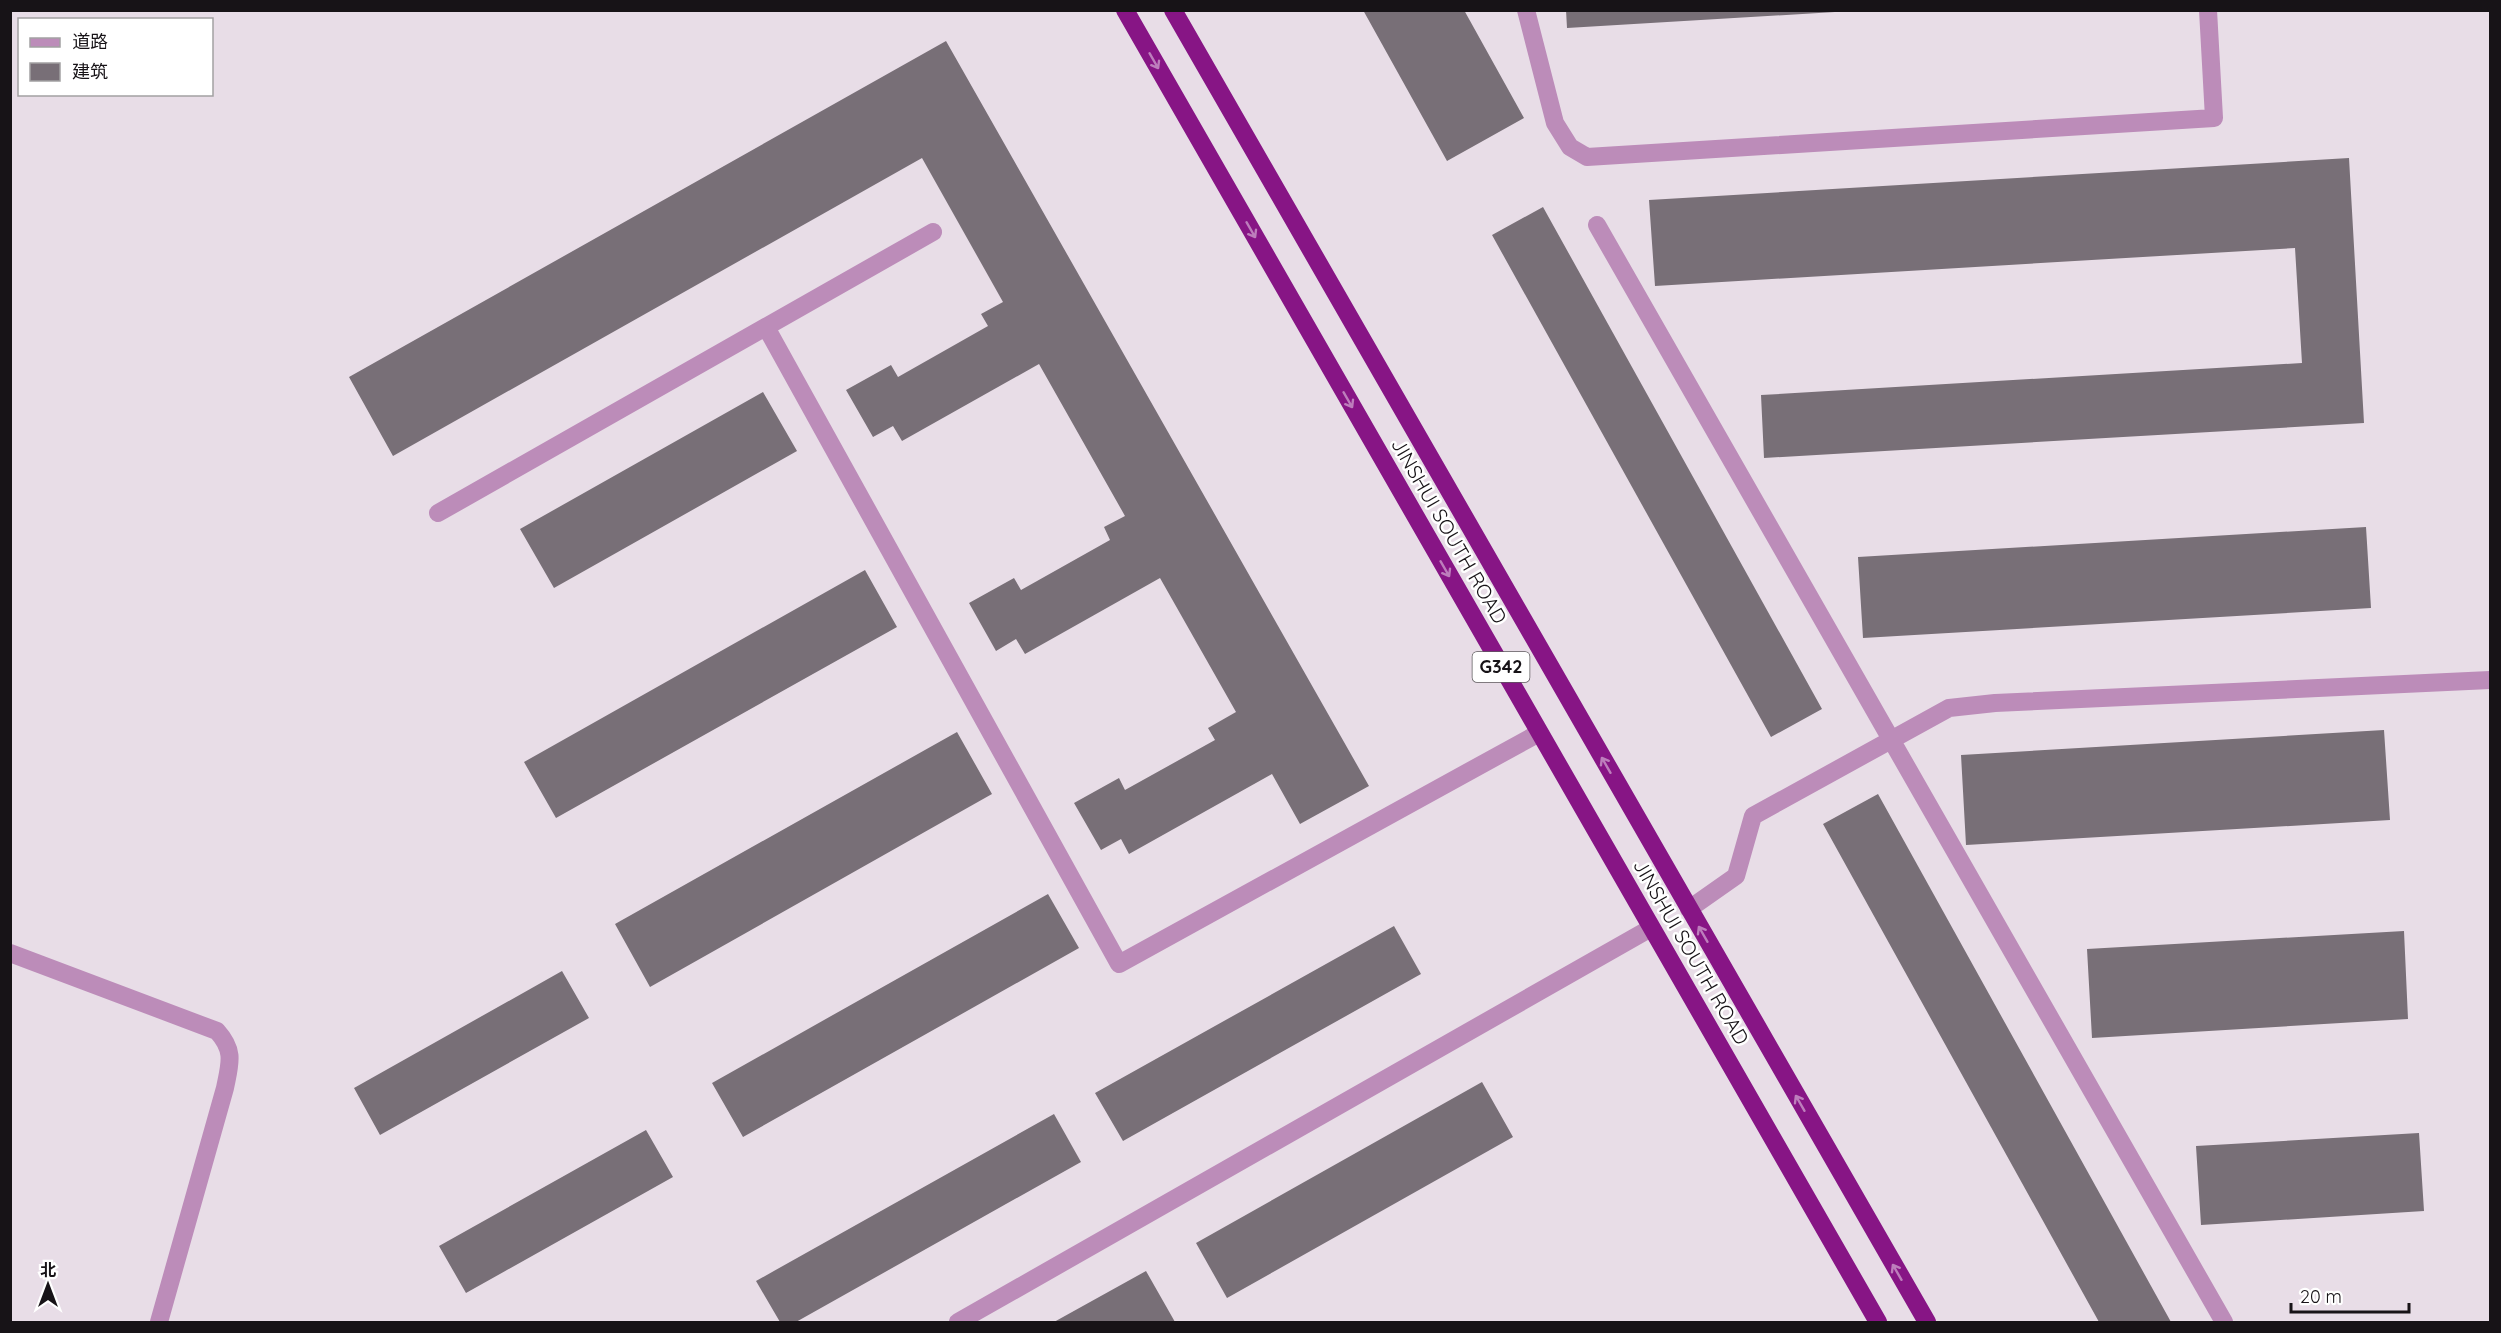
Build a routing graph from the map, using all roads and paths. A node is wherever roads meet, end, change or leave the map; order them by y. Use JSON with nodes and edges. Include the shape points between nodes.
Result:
{"nodes":[{"id":1,"x":1125,"y":10,"type":"edge"},
{"id":2,"x":1173,"y":10,"type":"edge"},
{"id":3,"x":1526,"y":10,"type":"edge"},
{"id":4,"x":2208,"y":10,"type":"edge"},
{"id":5,"x":1597,"y":225,"type":"dead end"},
{"id":6,"x":933,"y":232,"type":"dead end"},
{"id":7,"x":766,"y":327,"type":"junction"},
{"id":8,"x":438,"y":513,"type":"dead end"},
{"id":9,"x":2490,"y":680,"type":"edge"},
{"id":10,"x":1539,"y":733,"type":"junction"},
{"id":11,"x":1890,"y":738,"type":"junction"},
{"id":12,"x":1689,"y":909,"type":"junction"},
{"id":13,"x":1651,"y":928,"type":"junction"},
{"id":14,"x":10,"y":953,"type":"edge"},
{"id":15,"x":159,"y":1323,"type":"edge"},
{"id":16,"x":958,"y":1323,"type":"edge"},
{"id":17,"x":1878,"y":1323,"type":"edge"},
{"id":18,"x":1927,"y":1323,"type":"edge"},
{"id":19,"x":2224,"y":1323,"type":"edge"}],
"edges":[{"from":1,"to":10,"type":"highway","name":"JINSHUI SOUTH ROAD","number":"G342","one_way":true},
{"from":12,"to":2,"type":"highway","name":"JINSHUI SOUTH ROAD","number":"G342","one_way":true},
{"from":3,"to":4,"type":"street","via":[[1556,123],[1570,147],[1587,157],[2214,118]]},
{"from":5,"to":11,"type":"street"},
{"from":6,"to":7,"type":"street"},
{"from":7,"to":8,"type":"street"},
{"from":7,"to":10,"type":"street","via":[[1119,964]]},
{"from":9,"to":11,"type":"street","via":[[1995,703],[1949,708]]},
{"from":10,"to":13,"type":"highway","name":"JINSHUI SOUTH ROAD","number":"G342"},
{"from":11,"to":12,"type":"street","via":[[1753,816],[1736,876]]},
{"from":11,"to":19,"type":"street"},
{"from":18,"to":12,"type":"highway","name":"JINSHUI SOUTH ROAD","number":"G342","one_way":true},
{"from":13,"to":16,"type":"street"},
{"from":13,"to":17,"type":"highway","name":"JINSHUI SOUTH ROAD","number":"G342"},
{"from":14,"to":15,"type":"street","via":[[217,1030],[228,1043],[230,1061],[225,1088]]}]}
